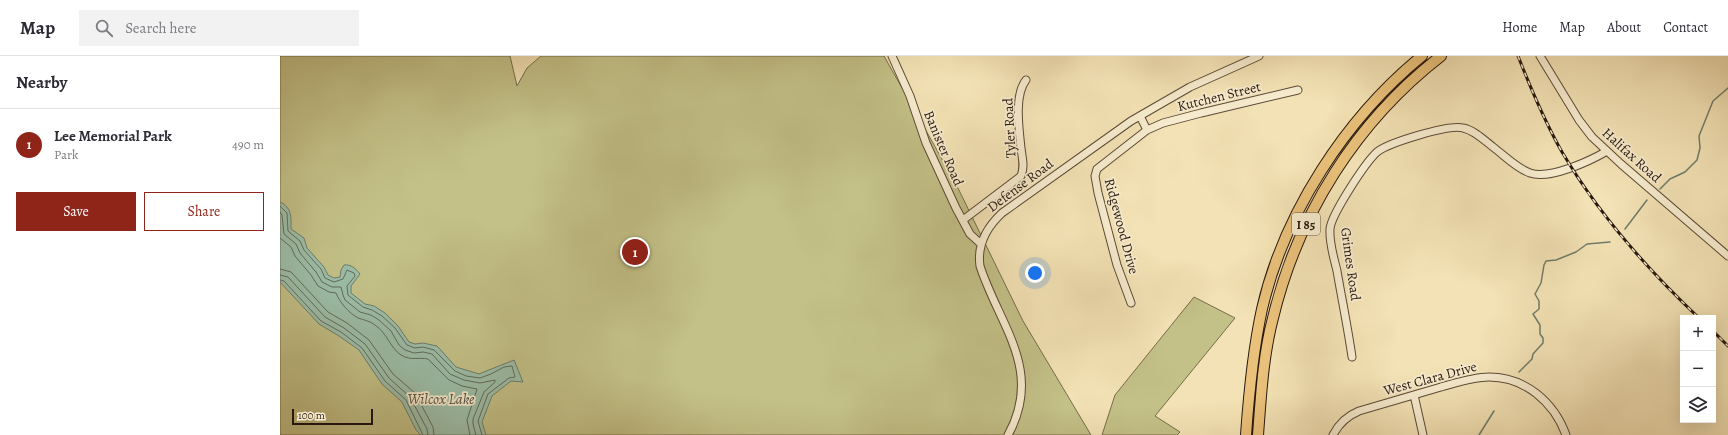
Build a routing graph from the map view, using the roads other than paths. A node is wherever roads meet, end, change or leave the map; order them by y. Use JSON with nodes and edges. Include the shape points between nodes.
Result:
{"nodes":[{"id":1,"x":892,"y":56,"type":"edge"},
{"id":2,"x":1259,"y":56,"type":"edge"},
{"id":3,"x":1422,"y":56,"type":"edge"},
{"id":4,"x":1441,"y":56,"type":"edge"},
{"id":5,"x":1540,"y":56,"type":"edge"},
{"id":6,"x":1026,"y":80,"type":"dead end"},
{"id":7,"x":1298,"y":90,"type":"dead end"},
{"id":8,"x":1140,"y":116,"type":"junction"},
{"id":9,"x":1147,"y":130,"type":"junction"},
{"id":10,"x":1607,"y":151,"type":"junction"},
{"id":11,"x":963,"y":220,"type":"junction"},
{"id":12,"x":981,"y":244,"type":"junction"},
{"id":13,"x":1728,"y":256,"type":"edge"},
{"id":14,"x":1131,"y":304,"type":"dead end"},
{"id":15,"x":1352,"y":358,"type":"dead end"},
{"id":16,"x":1414,"y":395,"type":"junction"},
{"id":17,"x":1008,"y":435,"type":"edge"},
{"id":18,"x":1246,"y":435,"type":"edge"},
{"id":19,"x":1258,"y":435,"type":"edge"},
{"id":20,"x":1333,"y":435,"type":"edge"},
{"id":21,"x":1423,"y":435,"type":"edge"},
{"id":22,"x":1566,"y":435,"type":"edge"}],
"edges":[{"from":1,"to":11,"type":"street","name":"Banister Road","via":[[910,96],[926,143]]},
{"from":2,"to":8,"type":"street","name":"Defense Road","via":[[1190,87]]},
{"from":3,"to":18,"type":"highway","number":"I 85","via":[[1385,90],[1344,138],[1302,202],[1280,252],[1263,307],[1252,364]]},
{"from":4,"to":19,"type":"highway","number":"I 85","via":[[1388,104],[1356,141],[1329,181],[1306,224],[1286,272],[1272,319],[1263,371]]},
{"from":5,"to":10,"type":"street","name":"Halifax Road","via":[[1578,120],[1592,138]]},
{"from":6,"to":11,"type":"street","name":"Tyler Road","via":[[1019,94],[1019,127],[1024,166],[1021,176]]},
{"from":7,"to":9,"type":"street","name":"Kutchen Street","via":[[1163,123]]},
{"from":8,"to":9,"type":"street"},
{"from":8,"to":12,"type":"street","name":"Defense Road","via":[[1002,213],[990,225]]},
{"from":9,"to":14,"type":"street","name":"Ridgewood Drive","via":[[1099,167],[1095,176],[1117,265]]},
{"from":10,"to":13,"type":"street","name":"Halifax Road"},
{"from":10,"to":15,"type":"street","name":"Grimes Road","via":[[1567,169],[1532,174],[1470,130],[1460,127],[1441,129],[1390,144],[1377,152],[1351,188],[1330,227]]},
{"from":11,"to":12,"type":"street","name":"Banister Road","via":[[970,234]]},
{"from":12,"to":17,"type":"street","name":"Defense Road","via":[[980,266],[1013,340],[1021,372],[1018,410]]},
{"from":16,"to":20,"type":"street","name":"West Clara Drive","via":[[1353,414],[1341,422]]},
{"from":16,"to":21,"type":"street"},
{"from":16,"to":22,"type":"street","name":"West Clara Drive","via":[[1488,377],[1512,381],[1530,389],[1546,401],[1558,416]]}]}
